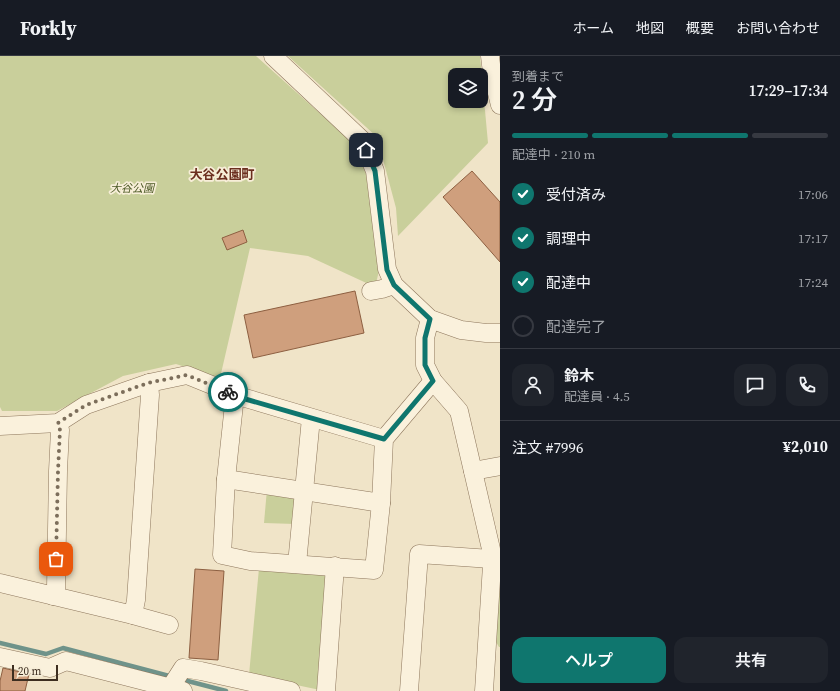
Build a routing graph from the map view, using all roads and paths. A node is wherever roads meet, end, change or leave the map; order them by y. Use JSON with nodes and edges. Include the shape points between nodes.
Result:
{"nodes":[{"id":1,"x":273,"y":56,"type":"edge"},
{"id":2,"x":490,"y":56,"type":"edge"},
{"id":3,"x":500,"y":105,"type":"edge"},
{"id":4,"x":394,"y":285,"type":"junction"},
{"id":5,"x":371,"y":291,"type":"dead end"},
{"id":6,"x":430,"y":319,"type":"junction"},
{"id":7,"x":500,"y":333,"type":"edge"},
{"id":8,"x":433,"y":381,"type":"junction"},
{"id":9,"x":148,"y":383,"type":"junction"},
{"id":10,"x":235,"y":396,"type":"junction"},
{"id":11,"x":311,"y":418,"type":"junction"},
{"id":12,"x":58,"y":423,"type":"junction"},
{"id":13,"x":0,"y":426,"type":"edge"},
{"id":14,"x":384,"y":439,"type":"junction"},
{"id":15,"x":500,"y":466,"type":"edge"},
{"id":16,"x":473,"y":471,"type":"junction"},
{"id":17,"x":226,"y":479,"type":"junction"},
{"id":18,"x":304,"y":491,"type":"junction"},
{"id":19,"x":381,"y":503,"type":"junction"},
{"id":20,"x":491,"y":559,"type":"junction"},
{"id":21,"x":297,"y":564,"type":"junction"},
{"id":22,"x":335,"y":566,"type":"junction"},
{"id":23,"x":0,"y":583,"type":"edge"},
{"id":24,"x":53,"y":596,"type":"junction"},
{"id":25,"x":133,"y":615,"type":"junction"},
{"id":26,"x":169,"y":625,"type":"dead end"},
{"id":27,"x":493,"y":652,"type":"edge"},
{"id":28,"x":0,"y":657,"type":"edge"},
{"id":29,"x":177,"y":684,"type":"edge"},
{"id":30,"x":291,"y":691,"type":"edge"},
{"id":31,"x":326,"y":691,"type":"edge"},
{"id":32,"x":409,"y":691,"type":"edge"},
{"id":33,"x":484,"y":691,"type":"edge"}],
"edges":[{"from":1,"to":4,"type":"street","via":[[362,140],[375,171],[387,270]]},
{"from":2,"to":3,"type":"street"},
{"from":4,"to":5,"type":"street"},
{"from":4,"to":6,"type":"street"},
{"from":6,"to":7,"type":"street","via":[[461,330]]},
{"from":6,"to":8,"type":"street","via":[[425,338],[425,365]]},
{"from":8,"to":14,"type":"street"},
{"from":8,"to":16,"type":"street","via":[[459,411]]},
{"from":9,"to":10,"type":"street","via":[[187,375]]},
{"from":9,"to":12,"type":"street","via":[[86,405]]},
{"from":9,"to":25,"type":"street","via":[[150,395]]},
{"from":10,"to":11,"type":"street"},
{"from":10,"to":17,"type":"street"},
{"from":11,"to":14,"type":"street"},
{"from":11,"to":18,"type":"street"},
{"from":12,"to":13,"type":"street"},
{"from":12,"to":24,"type":"street","via":[[60,430],[56,589]]},
{"from":14,"to":19,"type":"street"},
{"from":15,"to":16,"type":"street"},
{"from":16,"to":20,"type":"street","via":[[491,549]]},
{"from":17,"to":18,"type":"street"},
{"from":17,"to":21,"type":"street","via":[[222,554],[250,560]]},
{"from":18,"to":19,"type":"street"},
{"from":18,"to":21,"type":"street"},
{"from":19,"to":22,"type":"street","via":[[374,570]]},
{"from":20,"to":27,"type":"street"},
{"from":20,"to":32,"type":"street","via":[[419,554]]},
{"from":21,"to":22,"type":"street"},
{"from":22,"to":31,"type":"street"},
{"from":23,"to":24,"type":"street"},
{"from":24,"to":25,"type":"street"},
{"from":25,"to":26,"type":"street"},
{"from":27,"to":33,"type":"street"},
{"from":28,"to":29,"type":"street","via":[[50,668],[66,660]]},
{"from":29,"to":30,"type":"street","via":[[183,668]]}]}
